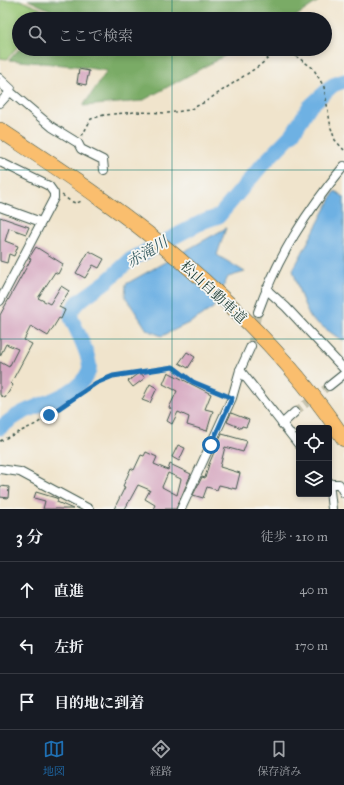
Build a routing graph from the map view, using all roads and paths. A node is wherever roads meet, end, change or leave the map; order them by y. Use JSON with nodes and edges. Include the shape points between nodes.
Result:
{"nodes":[{"id":1,"x":271,"y":56,"type":"edge"},
{"id":2,"x":296,"y":56,"type":"edge"},
{"id":3,"x":0,"y":76,"type":"edge"},
{"id":4,"x":0,"y":83,"type":"edge"},
{"id":5,"x":10,"y":92,"type":"junction"},
{"id":6,"x":0,"y":103,"type":"edge"},
{"id":7,"x":0,"y":130,"type":"edge"},
{"id":8,"x":0,"y":142,"type":"edge"},
{"id":9,"x":78,"y":143,"type":"junction"},
{"id":10,"x":344,"y":150,"type":"edge"},
{"id":11,"x":0,"y":162,"type":"edge"},
{"id":12,"x":344,"y":166,"type":"edge"},
{"id":13,"x":104,"y":170,"type":"dead end"},
{"id":14,"x":54,"y":193,"type":"junction"},
{"id":15,"x":81,"y":201,"type":"dead end"},
{"id":16,"x":109,"y":205,"type":"junction"},
{"id":17,"x":0,"y":207,"type":"edge"},
{"id":18,"x":41,"y":222,"type":"junction"},
{"id":19,"x":266,"y":289,"type":"junction"},
{"id":20,"x":0,"y":301,"type":"edge"},
{"id":21,"x":258,"y":312,"type":"tunnel mouth"},
{"id":22,"x":251,"y":346,"type":"tunnel mouth"},
{"id":23,"x":344,"y":369,"type":"edge"},
{"id":24,"x":240,"y":370,"type":"junction"},
{"id":25,"x":344,"y":374,"type":"edge"},
{"id":26,"x":329,"y":386,"type":"tunnel mouth"},
{"id":27,"x":232,"y":398,"type":"junction"},
{"id":28,"x":295,"y":412,"type":"tunnel mouth"},
{"id":29,"x":282,"y":424,"type":"junction"},
{"id":30,"x":344,"y":439,"type":"edge"},
{"id":31,"x":0,"y":441,"type":"edge"},
{"id":32,"x":296,"y":441,"type":"edge"},
{"id":33,"x":0,"y":469,"type":"edge"},
{"id":34,"x":332,"y":483,"type":"edge"},
{"id":35,"x":344,"y":493,"type":"edge"},
{"id":36,"x":331,"y":497,"type":"edge"},
{"id":37,"x":89,"y":509,"type":"edge"},
{"id":38,"x":182,"y":509,"type":"edge"},
{"id":39,"x":332,"y":509,"type":"edge"}],
"edges":[{"from":1,"to":9,"type":"path","via":[[205,102],[189,110],[168,113],[135,112],[91,119]]},
{"from":2,"to":10,"type":"path","via":[[313,68],[324,87],[331,128],[335,140]]},
{"from":3,"to":5,"type":"lane","via":[[13,88]]},
{"from":4,"to":5,"type":"street"},
{"from":5,"to":6,"type":"street"},
{"from":5,"to":9,"type":"street","via":[[52,127]]},
{"from":7,"to":16,"type":"highway","name":"松山自動車道"},
{"from":8,"to":16,"type":"highway"},
{"from":9,"to":13,"type":"street","via":[[81,149],[104,160]]},
{"from":11,"to":14,"type":"street","via":[[49,186]]},
{"from":12,"to":19,"type":"street","via":[[321,193],[289,242]]},
{"from":14,"to":15,"type":"path","via":[[62,194],[74,203]]},
{"from":14,"to":18,"type":"street","via":[[54,198]]},
{"from":16,"to":30,"type":"highway","name":"松山自動車道","via":[[196,273],[265,340],[324,409]]},
{"from":17,"to":18,"type":"street"},
{"from":18,"to":20,"type":"street"},
{"from":19,"to":21,"type":"street"},
{"from":19,"to":23,"type":"street"},
{"from":22,"to":24,"type":"street"},
{"from":24,"to":27,"type":"street"},
{"from":24,"to":29,"type":"street"},
{"from":25,"to":26,"type":"street"},
{"from":27,"to":31,"type":"path","via":[[193,382],[173,367],[133,372],[96,383],[36,424]]},
{"from":27,"to":38,"type":"street"},
{"from":28,"to":29,"type":"street"},
{"from":29,"to":32,"type":"street"},
{"from":33,"to":37,"type":"street","via":[[25,474]]},
{"from":34,"to":35,"type":"street","via":[[339,484]]},
{"from":36,"to":39,"type":"street"}]}
